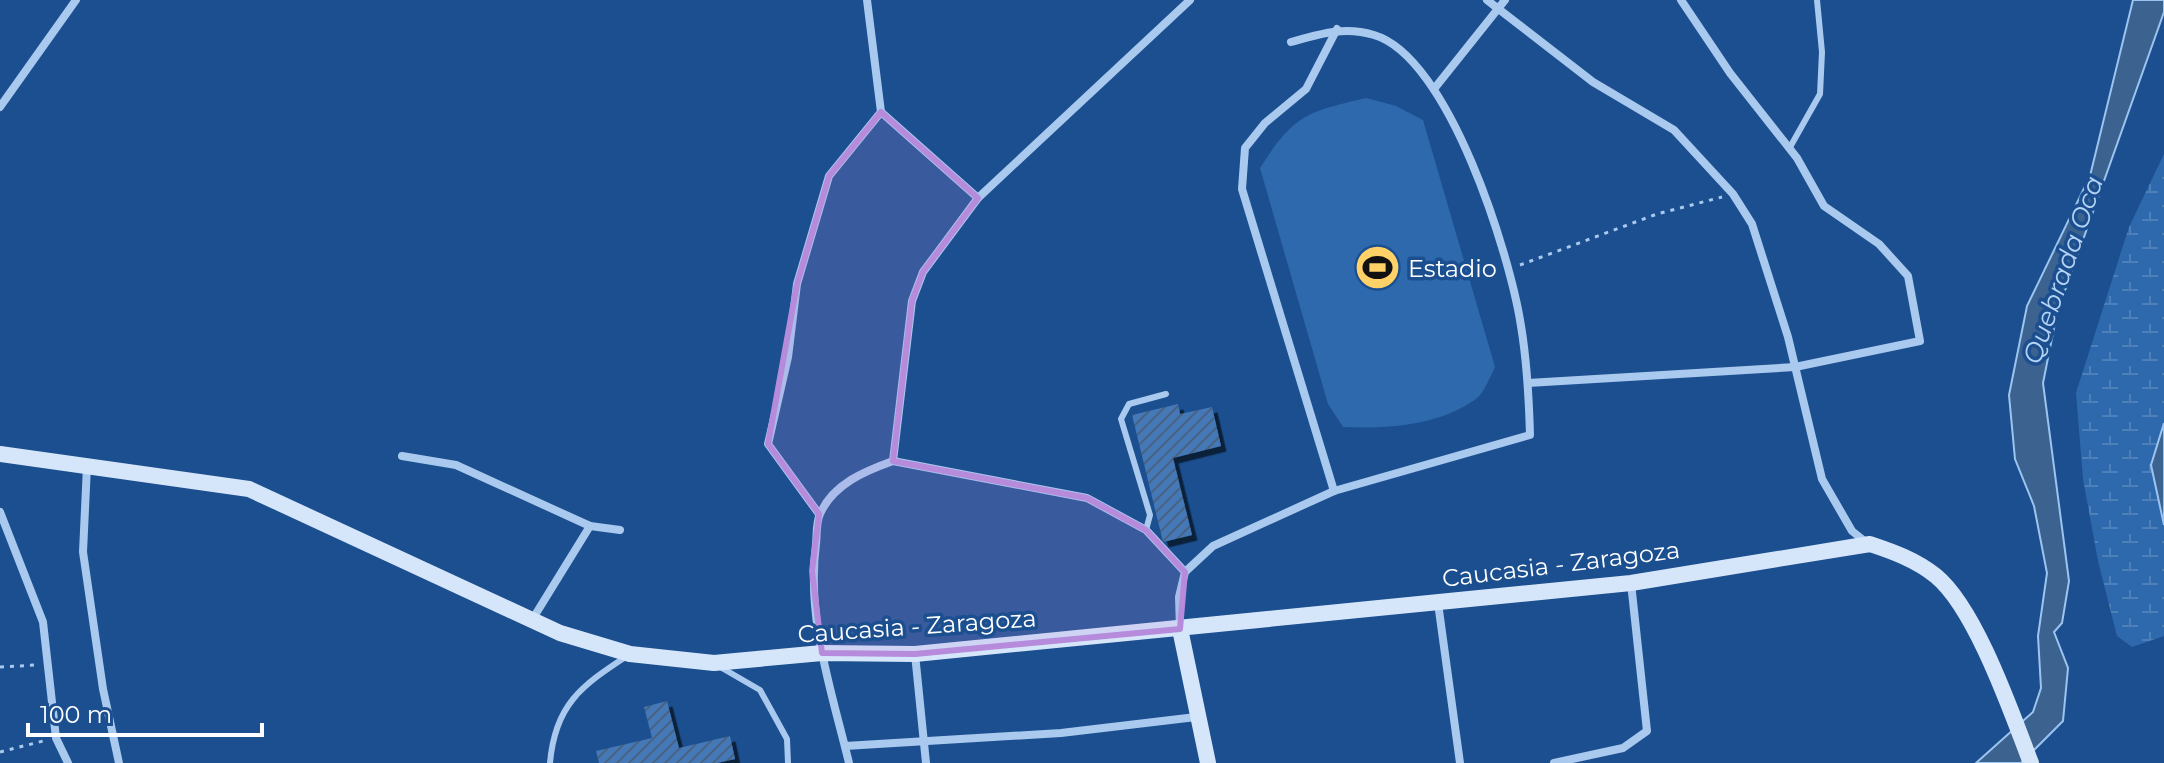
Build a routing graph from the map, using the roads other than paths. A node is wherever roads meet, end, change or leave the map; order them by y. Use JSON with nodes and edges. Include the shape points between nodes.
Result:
{"nodes":[{"id":1,"x":76,"y":0,"type":"edge"},
{"id":2,"x":867,"y":0,"type":"edge"},
{"id":3,"x":1190,"y":0,"type":"edge"},
{"id":4,"x":1487,"y":0,"type":"edge"},
{"id":5,"x":1505,"y":0,"type":"edge"},
{"id":6,"x":1681,"y":0,"type":"edge"},
{"id":7,"x":1817,"y":0,"type":"edge"},
{"id":8,"x":1498,"y":9,"type":"junction"},
{"id":9,"x":1337,"y":29,"type":"junction"},
{"id":10,"x":1291,"y":42,"type":"dead end"},
{"id":11,"x":1434,"y":89,"type":"junction"},
{"id":12,"x":0,"y":107,"type":"edge"},
{"id":13,"x":881,"y":112,"type":"junction"},
{"id":14,"x":1789,"y":149,"type":"junction"},
{"id":15,"x":978,"y":198,"type":"junction"},
{"id":16,"x":1795,"y":367,"type":"junction"},
{"id":17,"x":1528,"y":383,"type":"junction"},
{"id":18,"x":1166,"y":394,"type":"dead end"},
{"id":19,"x":0,"y":454,"type":"edge"},
{"id":20,"x":402,"y":456,"type":"dead end"},
{"id":21,"x":893,"y":461,"type":"junction"},
{"id":22,"x":87,"y":465,"type":"junction"},
{"id":23,"x":1334,"y":491,"type":"junction"},
{"id":24,"x":0,"y":512,"type":"edge"},
{"id":25,"x":819,"y":514,"type":"junction"},
{"id":26,"x":590,"y":526,"type":"junction"},
{"id":27,"x":620,"y":530,"type":"dead end"},
{"id":28,"x":1146,"y":530,"type":"junction"},
{"id":29,"x":1870,"y":544,"type":"junction"},
{"id":30,"x":1185,"y":572,"type":"junction"},
{"id":31,"x":1631,"y":583,"type":"junction"},
{"id":32,"x":1438,"y":602,"type":"junction"},
{"id":33,"x":532,"y":620,"type":"junction"},
{"id":34,"x":1180,"y":629,"type":"junction"},
{"id":35,"x":822,"y":653,"type":"junction"},
{"id":36,"x":630,"y":654,"type":"junction"},
{"id":37,"x":915,"y":654,"type":"junction"},
{"id":38,"x":714,"y":663,"type":"junction"},
{"id":39,"x":1196,"y":717,"type":"junction"},
{"id":40,"x":926,"y":739,"type":"junction"},
{"id":41,"x":845,"y":746,"type":"junction"},
{"id":42,"x":68,"y":763,"type":"edge"},
{"id":43,"x":119,"y":763,"type":"edge"},
{"id":44,"x":550,"y":763,"type":"edge"},
{"id":45,"x":788,"y":763,"type":"edge"},
{"id":46,"x":849,"y":763,"type":"edge"},
{"id":47,"x":926,"y":763,"type":"edge"},
{"id":48,"x":1208,"y":763,"type":"edge"},
{"id":49,"x":1460,"y":763,"type":"edge"},
{"id":50,"x":1554,"y":763,"type":"edge"},
{"id":51,"x":2031,"y":763,"type":"edge"}],
"edges":[{"from":1,"to":12,"type":"street"},
{"from":2,"to":13,"type":"street"},
{"from":3,"to":15,"type":"street"},
{"from":4,"to":8,"type":"street"},
{"from":5,"to":8,"type":"street"},
{"from":6,"to":14,"type":"street"},
{"from":7,"to":14,"type":"lane","via":[[1820,94]]},
{"from":8,"to":11,"type":"street"},
{"from":8,"to":16,"type":"street","via":[[1593,82],[1674,130],[1733,194],[1752,224]]},
{"from":9,"to":10,"type":"street"},
{"from":9,"to":11,"type":"street","via":[[1377,35],[1411,56]]},
{"from":9,"to":23,"type":"street","via":[[1306,89],[1265,123],[1245,148],[1242,189]]},
{"from":11,"to":17,"type":"street","via":[[1479,176],[1510,269]]},
{"from":13,"to":15,"type":"street"},
{"from":13,"to":25,"type":"street","via":[[829,176],[797,284],[788,357],[768,444]]},
{"from":14,"to":16,"type":"street","via":[[1824,206],[1879,244],[1908,276],[1920,341]]},
{"from":15,"to":21,"type":"street","via":[[936,253],[912,301]]},
{"from":16,"to":17,"type":"street"},
{"from":16,"to":29,"type":"street","via":[[1822,479],[1852,531]]},
{"from":17,"to":23,"type":"street","via":[[1530,435]]},
{"from":18,"to":28,"type":"lane","via":[[1129,404],[1121,419],[1150,515]]},
{"from":19,"to":22,"type":"main road","name":"Caucasia - Zaragoza"},
{"from":20,"to":26,"type":"street","via":[[456,465]]},
{"from":21,"to":25,"type":"street","via":[[863,471]]},
{"from":21,"to":28,"type":"street","via":[[1087,498]]},
{"from":22,"to":33,"type":"main road","name":"Caucasia - Zaragoza","via":[[249,489]]},
{"from":22,"to":43,"type":"street","via":[[83,552]]},
{"from":23,"to":30,"type":"street","via":[[1213,546]]},
{"from":24,"to":42,"type":"street","via":[[43,622],[56,738]]},
{"from":25,"to":35,"type":"street","via":[[812,571]]},
{"from":26,"to":27,"type":"street"},
{"from":26,"to":33,"type":"street"},
{"from":28,"to":30,"type":"street"},
{"from":29,"to":31,"type":"main road","name":"Caucasia - Zaragoza"},
{"from":29,"to":51,"type":"main road","via":[[1905,556],[1938,578],[1969,620]]},
{"from":30,"to":34,"type":"street"},
{"from":31,"to":32,"type":"main road","name":"Caucasia - Zaragoza"},
{"from":31,"to":50,"type":"street","via":[[1647,731],[1623,748]]},
{"from":32,"to":34,"type":"main road","name":"Caucasia - Zaragoza"},
{"from":32,"to":49,"type":"street"},
{"from":33,"to":36,"type":"main road","name":"Caucasia - Zaragoza"},
{"from":34,"to":37,"type":"main road","name":"Caucasia - Zaragoza"},
{"from":34,"to":39,"type":"main road"},
{"from":35,"to":37,"type":"main road","name":"Caucasia - Zaragoza"},
{"from":35,"to":38,"type":"main road","name":"Caucasia - Zaragoza"},
{"from":35,"to":41,"type":"street"},
{"from":36,"to":38,"type":"main road","name":"Caucasia - Zaragoza"},
{"from":36,"to":44,"type":"lane","via":[[582,686],[553,734]]},
{"from":37,"to":40,"type":"street"},
{"from":38,"to":45,"type":"lane","via":[[760,690],[787,739]]},
{"from":39,"to":40,"type":"street","via":[[1061,733]]},
{"from":39,"to":48,"type":"main road"},
{"from":40,"to":41,"type":"street"},
{"from":40,"to":47,"type":"street"},
{"from":41,"to":46,"type":"street"}]}
